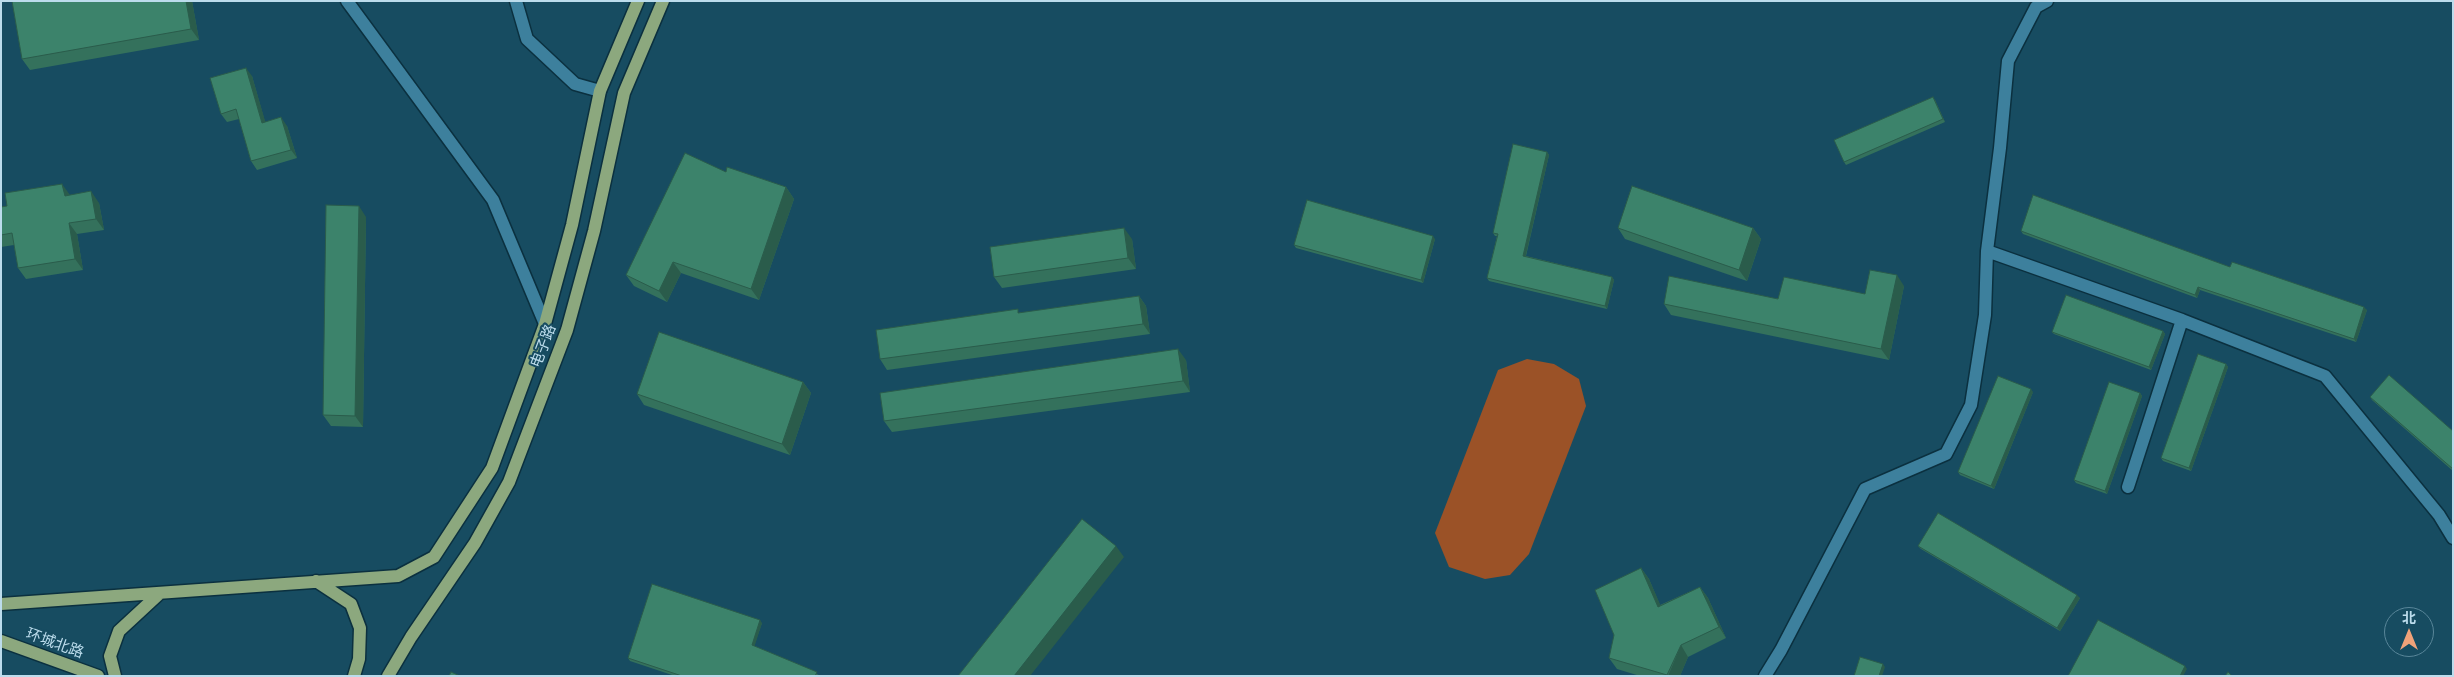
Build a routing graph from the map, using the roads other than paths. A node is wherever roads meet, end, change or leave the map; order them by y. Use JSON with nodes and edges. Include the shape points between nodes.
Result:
{"nodes":[{"id":1,"x":347,"y":1,"type":"edge"},
{"id":2,"x":516,"y":1,"type":"edge"},
{"id":3,"x":638,"y":1,"type":"edge"},
{"id":4,"x":663,"y":1,"type":"edge"},
{"id":5,"x":2048,"y":1,"type":"edge"},
{"id":6,"x":600,"y":91,"type":"junction"},
{"id":7,"x":1987,"y":251,"type":"junction"},
{"id":8,"x":2182,"y":320,"type":"junction"},
{"id":9,"x":545,"y":324,"type":"junction"},
{"id":10,"x":2128,"y":487,"type":"dead end"},
{"id":11,"x":2453,"y":538,"type":"edge"},
{"id":12,"x":316,"y":581,"type":"junction"},
{"id":13,"x":160,"y":593,"type":"junction"},
{"id":14,"x":1,"y":604,"type":"edge"},
{"id":15,"x":1,"y":641,"type":"edge"},
{"id":16,"x":98,"y":676,"type":"edge"},
{"id":17,"x":116,"y":676,"type":"edge"},
{"id":18,"x":354,"y":676,"type":"edge"},
{"id":19,"x":388,"y":676,"type":"edge"},
{"id":20,"x":1765,"y":676,"type":"edge"}],
"edges":[{"from":1,"to":9,"type":"street","via":[[494,200]]},
{"from":2,"to":6,"type":"street","via":[[527,39],[575,84]]},
{"from":3,"to":6,"type":"main road","name":"电子路"},
{"from":4,"to":19,"type":"main road","name":"电子路","via":[[624,93],[594,231],[567,330],[509,482],[475,543]]},
{"from":5,"to":7,"type":"street","via":[[2036,7],[2008,61]]},
{"from":6,"to":9,"type":"main road","name":"电子路","via":[[572,225]]},
{"from":7,"to":8,"type":"street"},
{"from":7,"to":20,"type":"street","via":[[1985,315],[1971,405],[1946,454],[1865,489]]},
{"from":8,"to":10,"type":"street"},
{"from":8,"to":11,"type":"street","via":[[2325,376],[2439,514]]},
{"from":9,"to":12,"type":"main road","name":"电子路","via":[[492,468],[434,557],[398,576]]},
{"from":12,"to":13,"type":"main road","name":"电子路"},
{"from":12,"to":18,"type":"main road","via":[[351,604],[360,628],[359,658]]},
{"from":13,"to":14,"type":"main road","name":"电子路"},
{"from":13,"to":17,"type":"main road","via":[[118,631],[110,656]]},
{"from":15,"to":16,"type":"main road","name":"环城北路"}]}
